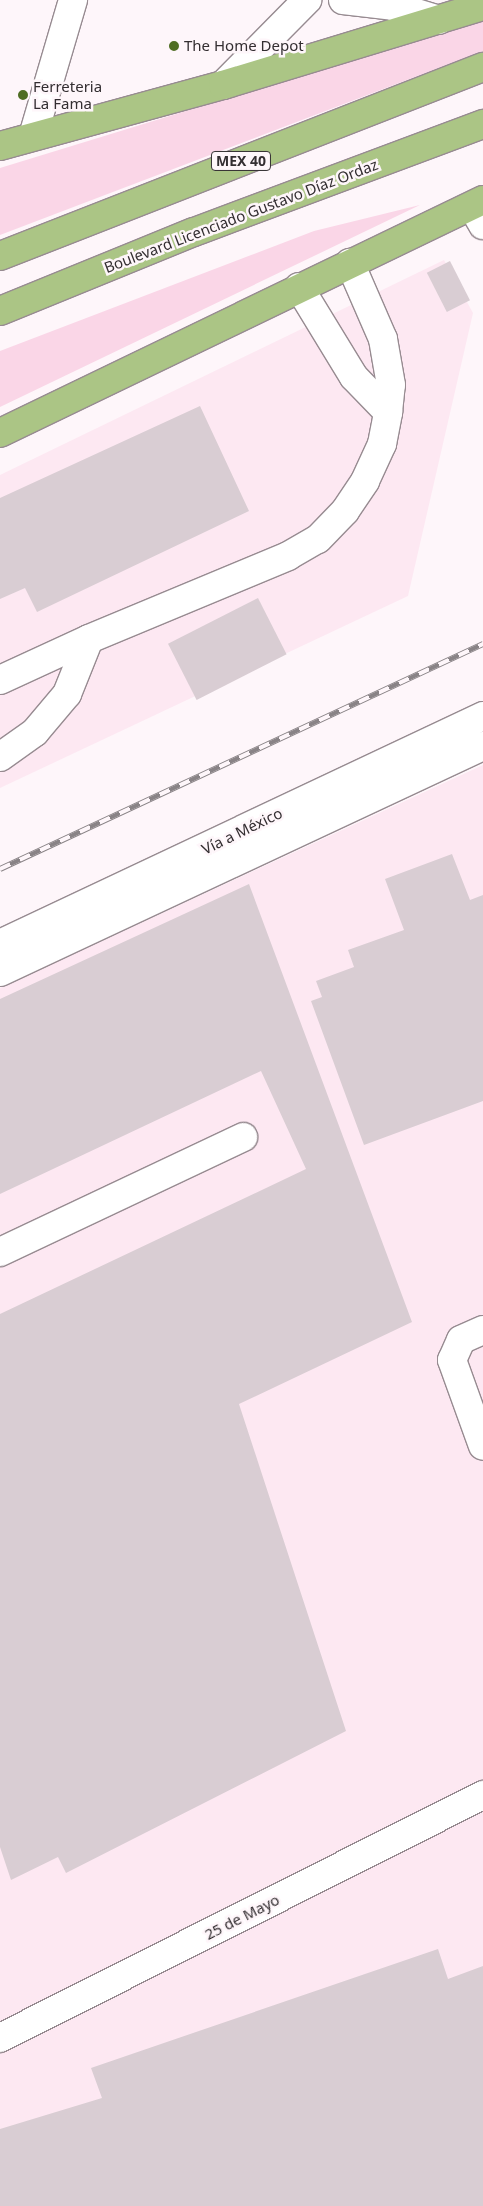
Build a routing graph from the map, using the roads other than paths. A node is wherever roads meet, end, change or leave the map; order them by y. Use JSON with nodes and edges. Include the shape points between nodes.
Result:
{"nodes":[{"id":1,"x":73,"y":0,"type":"edge"},
{"id":2,"x":307,"y":0,"type":"edge"},
{"id":3,"x":343,"y":0,"type":"edge"},
{"id":4,"x":483,"y":6,"type":"edge"},
{"id":5,"x":439,"y":20,"type":"junction"},
{"id":6,"x":483,"y":67,"type":"edge"},
{"id":7,"x":222,"y":84,"type":"junction"},
{"id":8,"x":483,"y":124,"type":"edge"},
{"id":9,"x":33,"y":136,"type":"junction"},
{"id":10,"x":0,"y":146,"type":"edge"},
{"id":11,"x":479,"y":210,"type":"edge"},
{"id":12,"x":0,"y":256,"type":"edge"},
{"id":13,"x":350,"y":263,"type":"junction"},
{"id":14,"x":299,"y":287,"type":"junction"},
{"id":15,"x":0,"y":310,"type":"edge"},
{"id":16,"x":388,"y":412,"type":"junction"},
{"id":17,"x":0,"y":432,"type":"edge"},
{"id":18,"x":89,"y":639,"type":"junction"},
{"id":19,"x":0,"y":680,"type":"edge"},
{"id":20,"x":483,"y":716,"type":"edge"},
{"id":21,"x":483,"y":746,"type":"edge"},
{"id":22,"x":432,"y":755,"type":"junction"},
{"id":23,"x":0,"y":757,"type":"edge"},
{"id":24,"x":257,"y":838,"type":"junction"},
{"id":25,"x":0,"y":944,"type":"edge"},
{"id":26,"x":0,"y":972,"type":"edge"},
{"id":27,"x":243,"y":1138,"type":"dead end"},
{"id":28,"x":0,"y":1252,"type":"edge"},
{"id":29,"x":483,"y":1330,"type":"edge"},
{"id":30,"x":483,"y":1446,"type":"edge"},
{"id":31,"x":483,"y":1795,"type":"edge"},
{"id":32,"x":0,"y":2038,"type":"edge"}],
"edges":[{"from":1,"to":9,"type":"street"},
{"from":2,"to":7,"type":"street"},
{"from":3,"to":5,"type":"street","via":[[393,6]]},
{"from":4,"to":5,"type":"main road"},
{"from":5,"to":7,"type":"main road"},
{"from":6,"to":12,"type":"main road","number":"MEX 40"},
{"from":7,"to":9,"type":"main road"},
{"from":8,"to":15,"type":"main road","name":"Boulevard Licenciado Gustavo Díaz Ordaz","via":[[194,232]]},
{"from":9,"to":10,"type":"main road"},
{"from":11,"to":13,"type":"main road"},
{"from":13,"to":14,"type":"main road"},
{"from":13,"to":16,"type":"street","via":[[383,339],[391,385]]},
{"from":14,"to":16,"type":"street","via":[[354,377]]},
{"from":14,"to":17,"type":"main road"},
{"from":16,"to":18,"type":"street","via":[[382,444],[365,481],[346,511],[318,540],[288,556]]},
{"from":18,"to":19,"type":"street"},
{"from":18,"to":23,"type":"street","via":[[67,694],[34,732]]},
{"from":20,"to":22,"type":"street"},
{"from":21,"to":22,"type":"street"},
{"from":22,"to":24,"type":"street"},
{"from":24,"to":25,"type":"street","name":"Vía a México"},
{"from":24,"to":26,"type":"street"},
{"from":27,"to":28,"type":"street"},
{"from":29,"to":30,"type":"street","via":[[461,1340],[452,1360]]},
{"from":31,"to":32,"type":"street","name":"25 de Mayo"}]}
